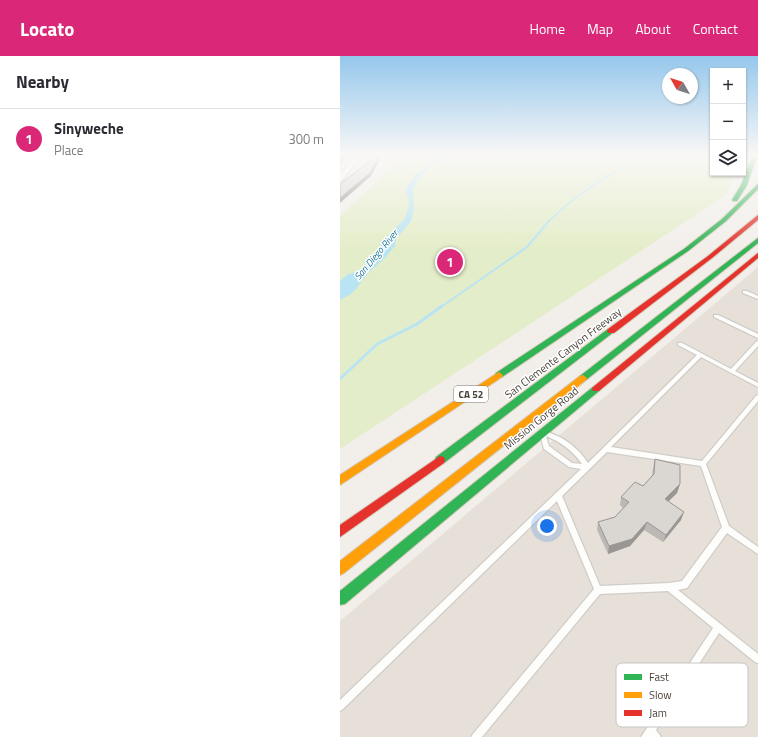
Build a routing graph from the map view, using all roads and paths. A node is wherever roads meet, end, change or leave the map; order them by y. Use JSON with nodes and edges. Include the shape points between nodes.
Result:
{"nodes":[{"id":1,"x":743,"y":187,"type":"edge"},
{"id":2,"x":757,"y":187,"type":"edge"},
{"id":3,"x":758,"y":217,"type":"edge"},
{"id":4,"x":722,"y":222,"type":"junction"},
{"id":5,"x":758,"y":240,"type":"edge"},
{"id":6,"x":744,"y":251,"type":"junction"},
{"id":7,"x":758,"y":255,"type":"edge"},
{"id":8,"x":745,"y":292,"type":"dead end"},
{"id":9,"x":758,"y":298,"type":"edge"},
{"id":10,"x":716,"y":316,"type":"dead end"},
{"id":11,"x":758,"y":336,"type":"edge"},
{"id":12,"x":758,"y":343,"type":"edge"},
{"id":13,"x":680,"y":344,"type":"dead end"},
{"id":14,"x":700,"y":355,"type":"junction"},
{"id":15,"x":732,"y":371,"type":"junction"},
{"id":16,"x":758,"y":384,"type":"edge"},
{"id":17,"x":758,"y":397,"type":"edge"},
{"id":18,"x":535,"y":427,"type":"junction"},
{"id":19,"x":606,"y":449,"type":"junction"},
{"id":20,"x":703,"y":464,"type":"junction"},
{"id":21,"x":587,"y":467,"type":"junction"},
{"id":22,"x":340,"y":481,"type":"edge"},
{"id":23,"x":558,"y":494,"type":"junction"},
{"id":24,"x":726,"y":528,"type":"junction"},
{"id":25,"x":340,"y":532,"type":"edge"},
{"id":26,"x":758,"y":551,"type":"edge"},
{"id":27,"x":340,"y":569,"type":"edge"},
{"id":28,"x":669,"y":587,"type":"junction"},
{"id":29,"x":598,"y":590,"type":"junction"},
{"id":30,"x":340,"y":599,"type":"edge"},
{"id":31,"x":718,"y":627,"type":"junction"},
{"id":32,"x":758,"y":660,"type":"edge"},
{"id":33,"x":696,"y":663,"type":"edge"},
{"id":34,"x":340,"y":706,"type":"edge"},
{"id":35,"x":476,"y":737,"type":"edge"}],
"edges":[{"from":1,"to":4,"type":"main road","via":[[738,197],[723,213]]},
{"from":2,"to":4,"type":"main road","name":"San Clemente Canyon Freeway","number":"CA 52"},
{"from":3,"to":25,"type":"main road","name":"San Clemente Canyon Freeway","via":[[710,257],[410,483]]},
{"from":4,"to":22,"type":"main road","name":"San Clemente Canyon Freeway","number":"CA 52","via":[[569,329]]},
{"from":5,"to":6,"type":"main road","name":"Mission Gorge Road"},
{"from":6,"to":7,"type":"main road"},
{"from":6,"to":18,"type":"main road","name":"Mission Gorge Road"},
{"from":7,"to":18,"type":"main road","name":"Mission Gorge Road"},
{"from":8,"to":9,"type":"lane"},
{"from":10,"to":11,"type":"lane"},
{"from":12,"to":15,"type":"lane"},
{"from":13,"to":14,"type":"lane"},
{"from":14,"to":15,"type":"lane"},
{"from":14,"to":19,"type":"lane"},
{"from":15,"to":16,"type":"lane"},
{"from":17,"to":20,"type":"lane"},
{"from":18,"to":21,"type":"lane","via":[[554,436],[582,456]]},
{"from":18,"to":21,"type":"lane","via":[[546,447],[571,465]]},
{"from":18,"to":27,"type":"main road","name":"Mission Gorge Road"},
{"from":18,"to":30,"type":"main road","name":"Mission Gorge Road"},
{"from":19,"to":20,"type":"lane"},
{"from":19,"to":21,"type":"lane"},
{"from":20,"to":24,"type":"lane"},
{"from":21,"to":23,"type":"lane"},
{"from":23,"to":29,"type":"lane"},
{"from":23,"to":34,"type":"lane"},
{"from":24,"to":26,"type":"lane"},
{"from":24,"to":28,"type":"lane","via":[[684,585]]},
{"from":28,"to":29,"type":"lane"},
{"from":28,"to":31,"type":"lane"},
{"from":29,"to":35,"type":"lane"},
{"from":31,"to":32,"type":"lane"},
{"from":31,"to":33,"type":"lane"}]}
